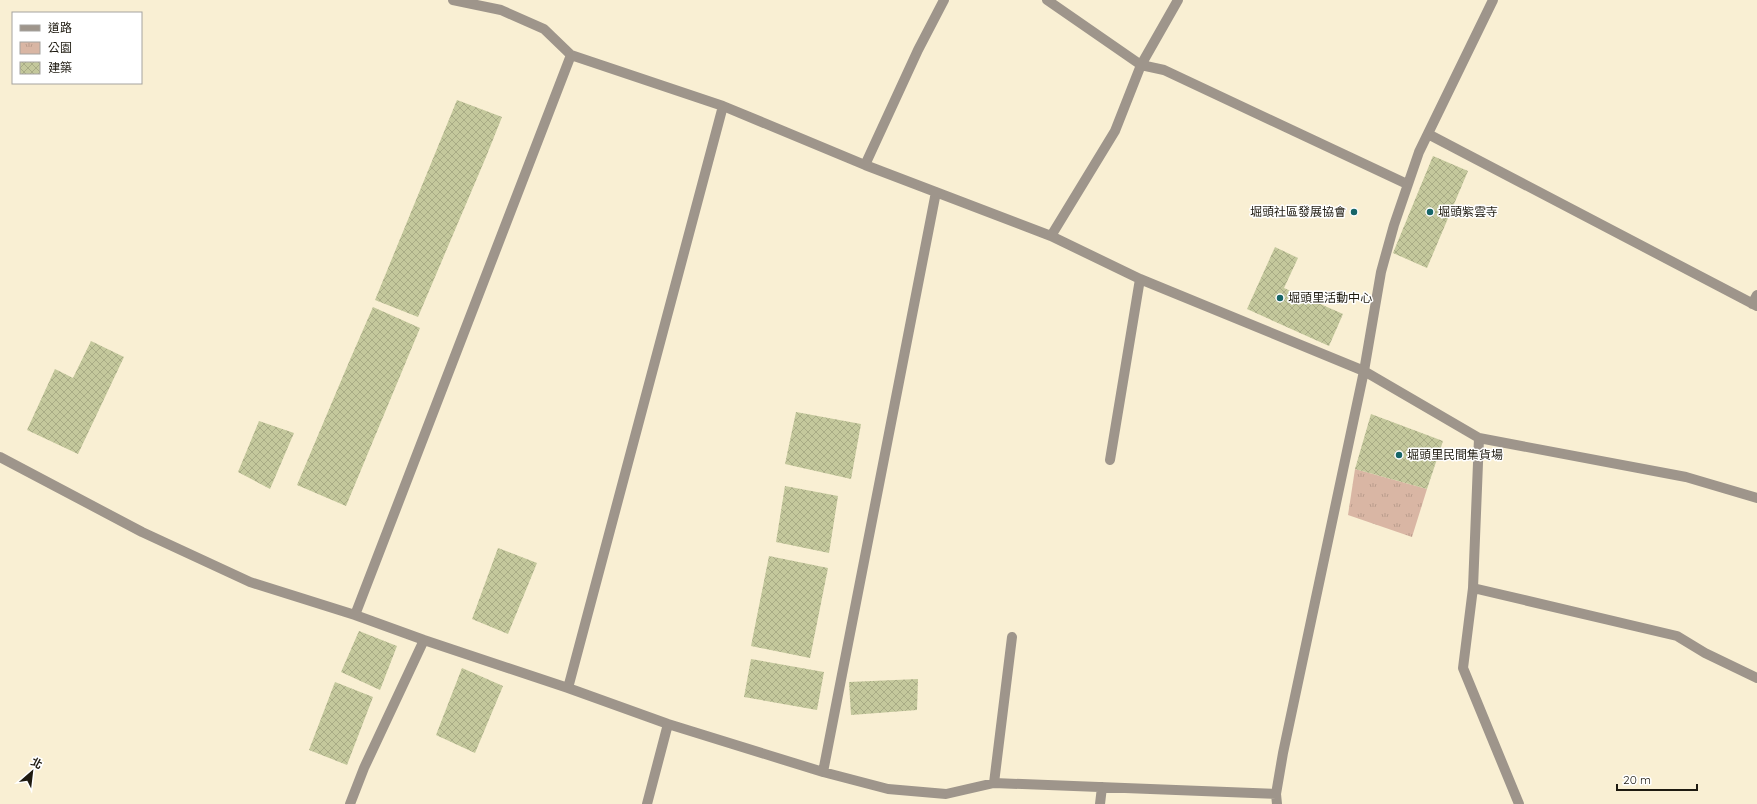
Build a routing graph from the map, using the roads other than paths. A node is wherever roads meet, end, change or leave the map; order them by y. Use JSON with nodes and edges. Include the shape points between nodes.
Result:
{"nodes":[{"id":1,"x":453,"y":0,"type":"edge"},
{"id":2,"x":944,"y":0,"type":"edge"},
{"id":3,"x":1047,"y":0,"type":"edge"},
{"id":4,"x":1178,"y":0,"type":"edge"},
{"id":5,"x":1493,"y":0,"type":"edge"},
{"id":6,"x":571,"y":55,"type":"junction"},
{"id":7,"x":1141,"y":65,"type":"junction"},
{"id":8,"x":723,"y":106,"type":"junction"},
{"id":9,"x":1428,"y":134,"type":"junction"},
{"id":10,"x":865,"y":165,"type":"junction"},
{"id":11,"x":1407,"y":184,"type":"junction"},
{"id":12,"x":936,"y":192,"type":"junction"},
{"id":13,"x":1051,"y":236,"type":"junction"},
{"id":14,"x":1140,"y":279,"type":"junction"},
{"id":15,"x":1755,"y":301,"type":"edge"},
{"id":16,"x":1364,"y":371,"type":"junction"},
{"id":17,"x":1479,"y":438,"type":"junction"},
{"id":18,"x":0,"y":457,"type":"edge"},
{"id":19,"x":1110,"y":460,"type":"dead end"},
{"id":20,"x":1757,"y":498,"type":"edge"},
{"id":21,"x":1473,"y":588,"type":"junction"},
{"id":22,"x":355,"y":615,"type":"junction"},
{"id":23,"x":1012,"y":637,"type":"dead end"},
{"id":24,"x":424,"y":640,"type":"junction"},
{"id":25,"x":1757,"y":678,"type":"edge"},
{"id":26,"x":568,"y":688,"type":"junction"},
{"id":27,"x":668,"y":724,"type":"junction"},
{"id":28,"x":823,"y":772,"type":"junction"},
{"id":29,"x":994,"y":783,"type":"junction"},
{"id":30,"x":1102,"y":787,"type":"junction"},
{"id":31,"x":1277,"y":799,"type":"edge"},
{"id":32,"x":350,"y":804,"type":"edge"},
{"id":33,"x":647,"y":804,"type":"edge"},
{"id":34,"x":1100,"y":804,"type":"edge"},
{"id":35,"x":1520,"y":804,"type":"edge"}],
"edges":[{"from":1,"to":6,"type":"street","via":[[501,10],[544,29]]},
{"from":2,"to":10,"type":"street"},
{"from":3,"to":7,"type":"street"},
{"from":4,"to":7,"type":"street"},
{"from":5,"to":9,"type":"street"},
{"from":6,"to":8,"type":"street"},
{"from":6,"to":22,"type":"street"},
{"from":7,"to":11,"type":"street","via":[[1164,70]]},
{"from":7,"to":13,"type":"street","via":[[1115,131]]},
{"from":8,"to":10,"type":"street"},
{"from":8,"to":26,"type":"street"},
{"from":9,"to":11,"type":"street"},
{"from":9,"to":15,"type":"street"},
{"from":10,"to":12,"type":"street"},
{"from":11,"to":16,"type":"street","via":[[1381,272]]},
{"from":12,"to":13,"type":"street"},
{"from":12,"to":28,"type":"street"},
{"from":13,"to":14,"type":"street"},
{"from":14,"to":16,"type":"street"},
{"from":14,"to":19,"type":"street"},
{"from":16,"to":17,"type":"street"},
{"from":16,"to":31,"type":"street","via":[[1283,753]]},
{"from":17,"to":20,"type":"street","via":[[1686,477]]},
{"from":17,"to":21,"type":"street"},
{"from":18,"to":22,"type":"street","via":[[142,532],[250,582]]},
{"from":21,"to":25,"type":"street","via":[[1677,636],[1705,653]]},
{"from":21,"to":35,"type":"street","via":[[1463,668]]},
{"from":22,"to":24,"type":"street"},
{"from":23,"to":29,"type":"street"},
{"from":24,"to":26,"type":"street"},
{"from":24,"to":32,"type":"street","via":[[364,768]]},
{"from":26,"to":27,"type":"street"},
{"from":27,"to":28,"type":"street"},
{"from":27,"to":33,"type":"street"},
{"from":28,"to":29,"type":"street","via":[[888,789],[946,794]]},
{"from":29,"to":30,"type":"street"},
{"from":30,"to":31,"type":"street"},
{"from":30,"to":34,"type":"street"}]}
